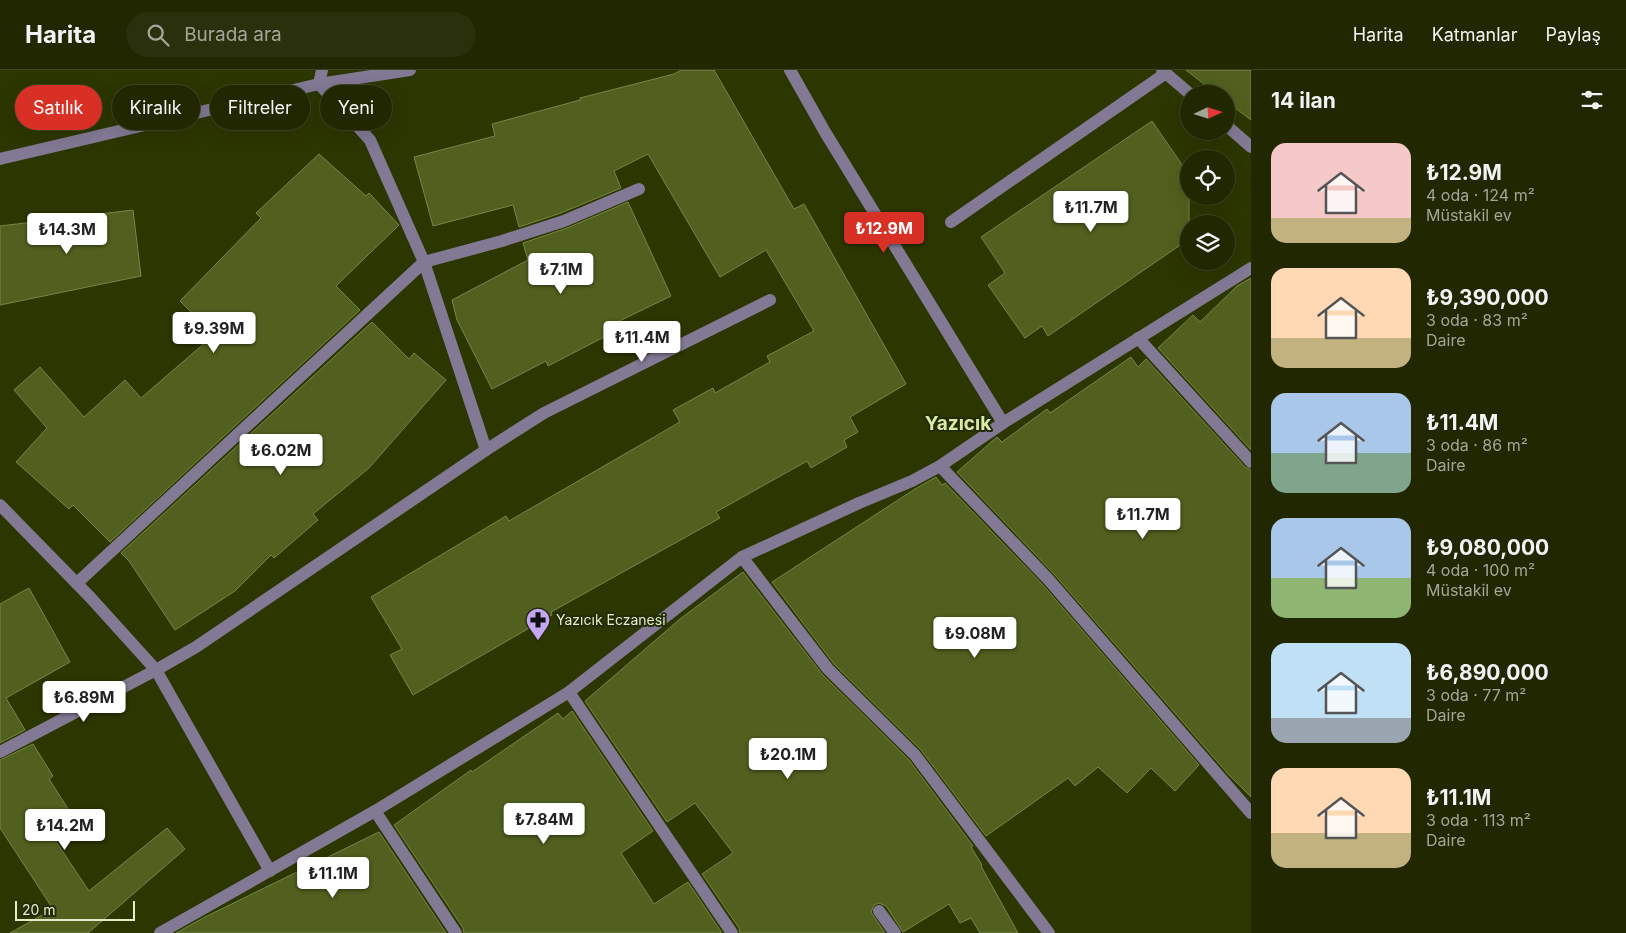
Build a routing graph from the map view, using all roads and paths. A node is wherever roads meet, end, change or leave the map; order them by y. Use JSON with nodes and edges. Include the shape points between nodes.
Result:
{"nodes":[{"id":1,"x":322,"y":70,"type":"edge"},
{"id":2,"x":410,"y":70,"type":"edge"},
{"id":3,"x":790,"y":70,"type":"edge"},
{"id":4,"x":1164,"y":72,"type":"edge"},
{"id":5,"x":319,"y":84,"type":"junction"},
{"id":6,"x":1180,"y":86,"type":"edge"},
{"id":7,"x":1235,"y":133,"type":"edge"},
{"id":8,"x":1251,"y":147,"type":"edge"},
{"id":9,"x":0,"y":158,"type":"edge"},
{"id":10,"x":639,"y":189,"type":"dead end"},
{"id":11,"x":951,"y":222,"type":"dead end"},
{"id":12,"x":424,"y":262,"type":"junction"},
{"id":13,"x":1251,"y":268,"type":"edge"},
{"id":14,"x":770,"y":300,"type":"dead end"},
{"id":15,"x":1138,"y":338,"type":"junction"},
{"id":16,"x":1003,"y":422,"type":"junction"},
{"id":17,"x":486,"y":450,"type":"junction"},
{"id":18,"x":1251,"y":462,"type":"edge"},
{"id":19,"x":940,"y":466,"type":"junction"},
{"id":20,"x":0,"y":505,"type":"edge"},
{"id":21,"x":742,"y":557,"type":"junction"},
{"id":22,"x":77,"y":583,"type":"junction"},
{"id":23,"x":156,"y":670,"type":"junction"},
{"id":24,"x":569,"y":692,"type":"junction"},
{"id":25,"x":0,"y":752,"type":"edge"},
{"id":26,"x":375,"y":811,"type":"junction"},
{"id":27,"x":1251,"y":813,"type":"edge"},
{"id":28,"x":270,"y":871,"type":"junction"},
{"id":29,"x":878,"y":911,"type":"dead end"},
{"id":30,"x":160,"y":933,"type":"edge"},
{"id":31,"x":456,"y":933,"type":"edge"},
{"id":32,"x":732,"y":933,"type":"edge"},
{"id":33,"x":895,"y":933,"type":"edge"},
{"id":34,"x":1049,"y":933,"type":"edge"}],
"edges":[{"from":1,"to":5,"type":"street"},
{"from":2,"to":5,"type":"street"},
{"from":3,"to":16,"type":"street"},
{"from":4,"to":6,"type":"street"},
{"from":4,"to":11,"type":"street"},
{"from":5,"to":9,"type":"street"},
{"from":5,"to":12,"type":"street","via":[[370,140]]},
{"from":7,"to":8,"type":"street"},
{"from":10,"to":12,"type":"street","via":[[564,221]]},
{"from":12,"to":17,"type":"street"},
{"from":12,"to":22,"type":"street"},
{"from":13,"to":15,"type":"street"},
{"from":14,"to":17,"type":"street","via":[[544,413]]},
{"from":15,"to":16,"type":"street"},
{"from":15,"to":18,"type":"street"},
{"from":16,"to":19,"type":"street"},
{"from":17,"to":23,"type":"street","via":[[196,647]]},
{"from":19,"to":21,"type":"street"},
{"from":19,"to":27,"type":"street","via":[[1048,579]]},
{"from":20,"to":22,"type":"street"},
{"from":21,"to":24,"type":"street"},
{"from":21,"to":34,"type":"street","via":[[828,669],[915,754]]},
{"from":22,"to":23,"type":"street"},
{"from":23,"to":25,"type":"street"},
{"from":23,"to":28,"type":"street"},
{"from":24,"to":26,"type":"street"},
{"from":24,"to":32,"type":"street"},
{"from":26,"to":28,"type":"street"},
{"from":26,"to":31,"type":"street"},
{"from":28,"to":30,"type":"street"},
{"from":29,"to":33,"type":"street"}]}
